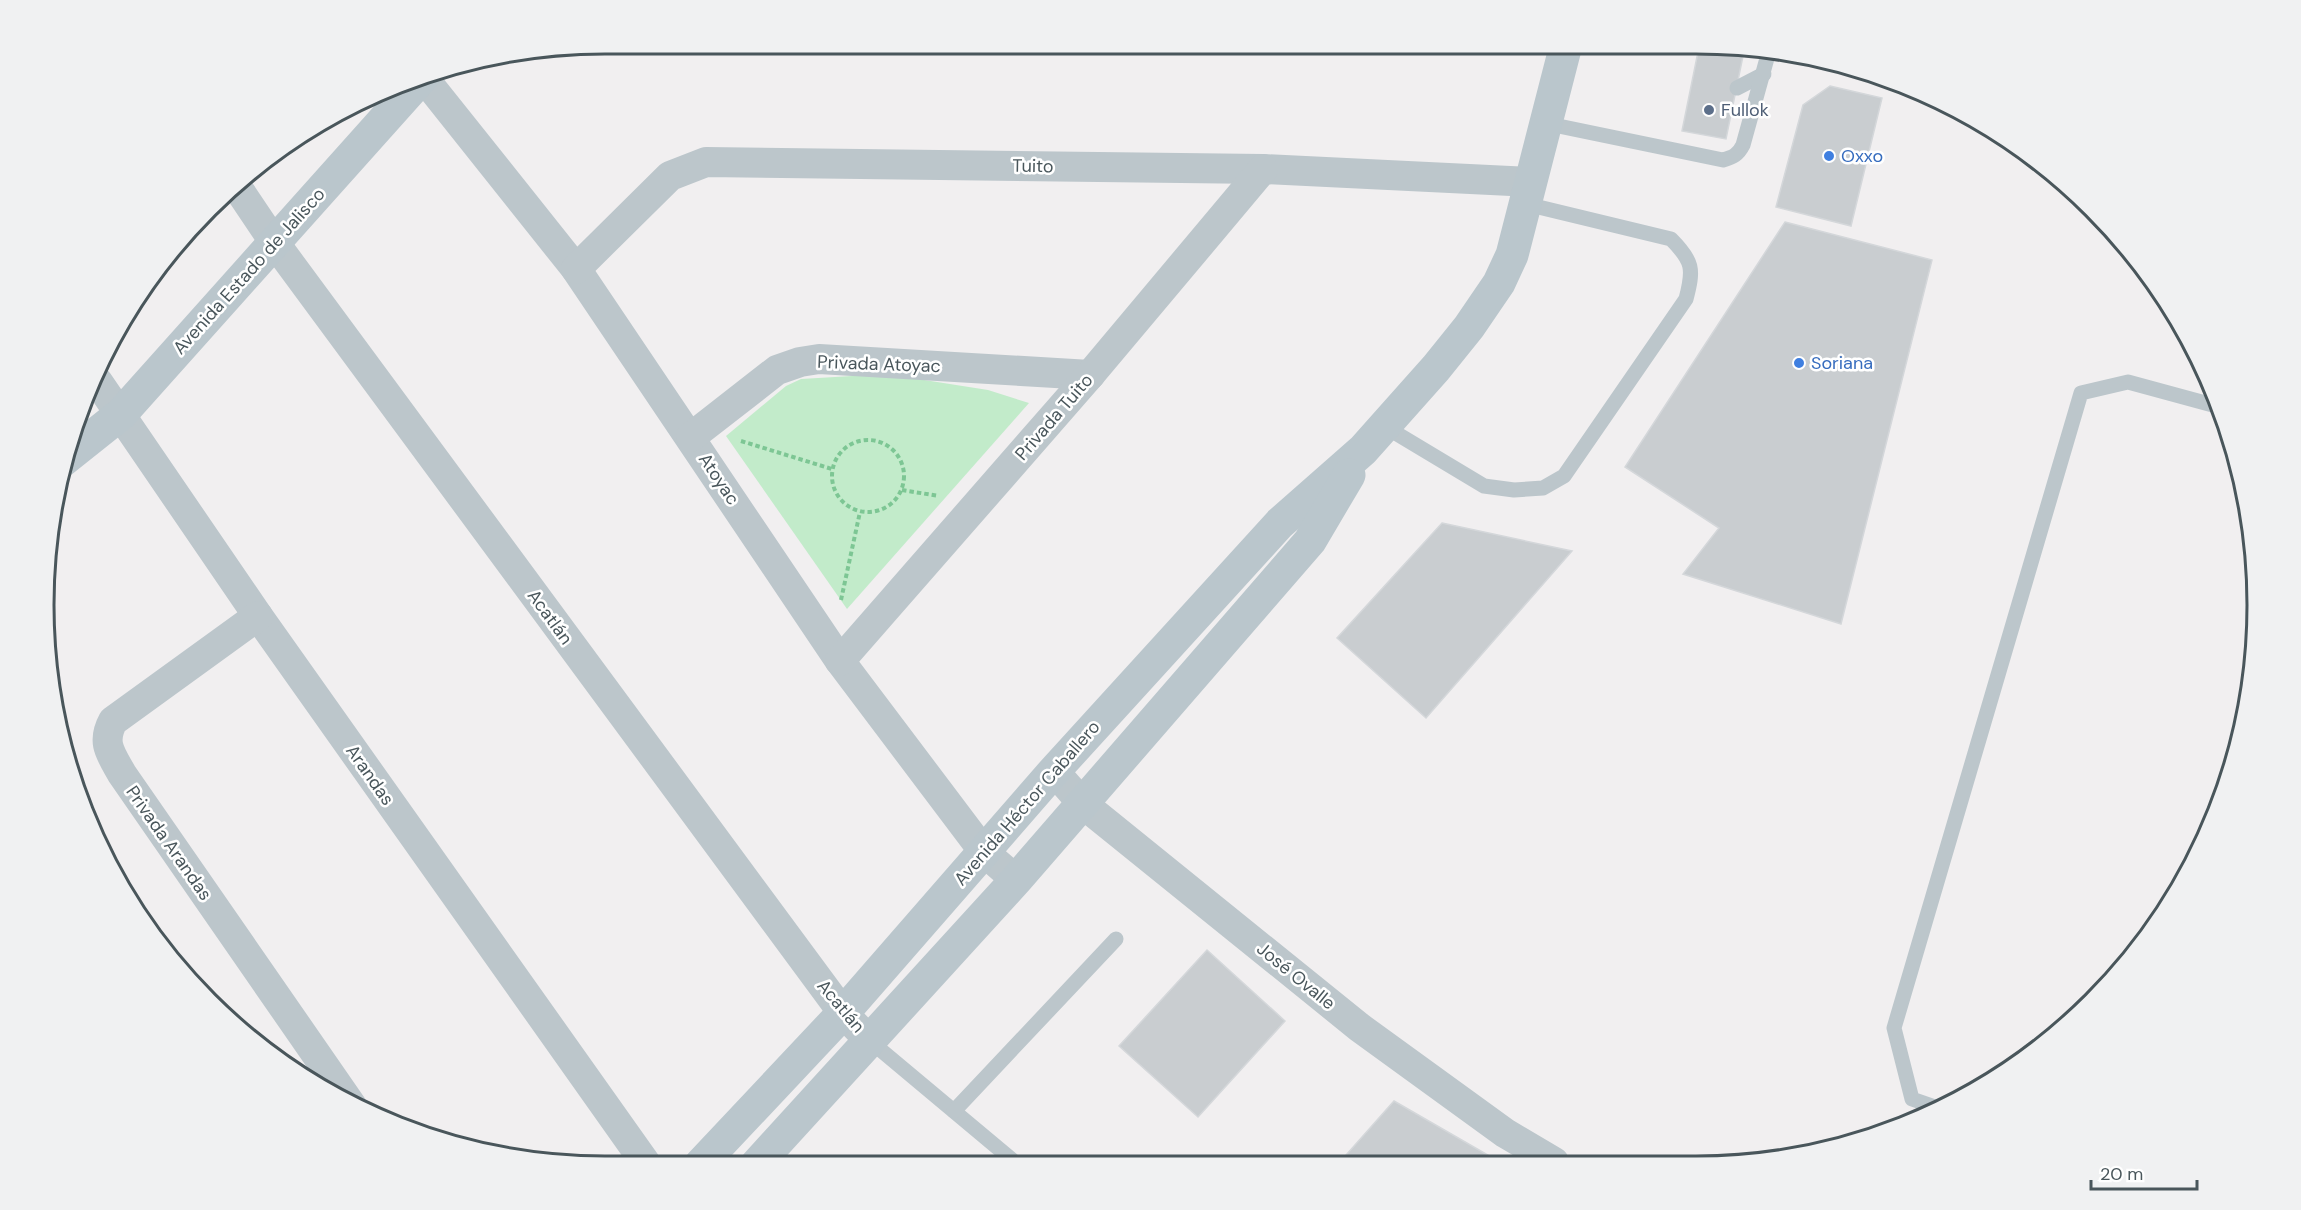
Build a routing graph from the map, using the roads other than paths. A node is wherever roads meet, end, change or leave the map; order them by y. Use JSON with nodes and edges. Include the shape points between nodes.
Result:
{"nodes":[{"id":1,"x":1563,"y":54,"type":"edge"},
{"id":2,"x":1767,"y":59,"type":"edge"},
{"id":3,"x":1764,"y":74,"type":"junction"},
{"id":4,"x":431,"y":82,"type":"edge"},
{"id":5,"x":1737,"y":88,"type":"dead end"},
{"id":6,"x":412,"y":89,"type":"edge"},
{"id":7,"x":1544,"y":123,"type":"junction"},
{"id":8,"x":1263,"y":169,"type":"junction"},
{"id":9,"x":241,"y":192,"type":"edge"},
{"id":10,"x":1528,"y":193,"type":"junction"},
{"id":11,"x":274,"y":242,"type":"junction"},
{"id":12,"x":576,"y":269,"type":"junction"},
{"id":13,"x":1090,"y":375,"type":"junction"},
{"id":14,"x":100,"y":385,"type":"edge"},
{"id":15,"x":2209,"y":404,"type":"edge"},
{"id":16,"x":121,"y":414,"type":"junction"},
{"id":17,"x":691,"y":437,"type":"junction"},
{"id":18,"x":1374,"y":438,"type":"junction"},
{"id":19,"x":77,"y":450,"type":"edge"},
{"id":20,"x":258,"y":616,"type":"junction"},
{"id":21,"x":840,"y":661,"type":"junction"},
{"id":22,"x":1053,"y":771,"type":"junction"},
{"id":23,"x":1083,"y":804,"type":"junction"},
{"id":24,"x":984,"y":852,"type":"junction"},
{"id":25,"x":1016,"y":880,"type":"junction"},
{"id":26,"x":1116,"y":939,"type":"dead end"},
{"id":27,"x":843,"y":1013,"type":"junction"},
{"id":28,"x":870,"y":1041,"type":"junction"},
{"id":29,"x":339,"y":1087,"type":"edge"},
{"id":30,"x":1928,"y":1105,"type":"edge"},
{"id":31,"x":954,"y":1111,"type":"junction"},
{"id":32,"x":641,"y":1156,"type":"edge"},
{"id":33,"x":708,"y":1156,"type":"edge"},
{"id":34,"x":764,"y":1156,"type":"edge"},
{"id":35,"x":1007,"y":1156,"type":"edge"},
{"id":36,"x":1544,"y":1156,"type":"edge"}],
"edges":[{"from":1,"to":7,"type":"main road","name":"Avenida Héctor Caballero"},
{"from":2,"to":3,"type":"lane"},
{"from":3,"to":5,"type":"lane"},
{"from":3,"to":7,"type":"lane","via":[[1743,145],[1739,153],[1723,160]]},
{"from":4,"to":12,"type":"street","name":"Atoyac"},
{"from":6,"to":11,"type":"main road","name":"Avenida Estado de Jalisco"},
{"from":7,"to":10,"type":"main road","name":"Avenida Héctor Caballero"},
{"from":8,"to":10,"type":"street","name":"Tuito"},
{"from":8,"to":12,"type":"street","name":"Tuito","via":[[706,162],[670,176]]},
{"from":8,"to":13,"type":"street","name":"Privada Tuito"},
{"from":9,"to":11,"type":"street","name":"Acatlán"},
{"from":10,"to":18,"type":"main road","name":"Avenida Héctor Caballero","via":[[1512,255],[1499,283],[1456,343]]},
{"from":10,"to":18,"type":"lane","via":[[1671,239],[1686,255],[1692,277],[1686,299],[1564,476],[1543,488],[1484,486]]},
{"from":11,"to":16,"type":"main road","name":"Avenida Estado de Jalisco"},
{"from":11,"to":27,"type":"street","name":"Acatlán"},
{"from":12,"to":17,"type":"street","name":"Atoyac"},
{"from":13,"to":17,"type":"street","name":"Privada Atoyac","via":[[819,359],[777,370]]},
{"from":13,"to":21,"type":"street","name":"Privada Tuito"},
{"from":14,"to":16,"type":"street","name":"Arandas"},
{"from":15,"to":30,"type":"lane","via":[[2128,382],[2081,393],[1894,1028],[1912,1099]]},
{"from":16,"to":19,"type":"main road","name":"Avenida Estado de Jalisco"},
{"from":16,"to":20,"type":"street","name":"Arandas"},
{"from":17,"to":21,"type":"street","name":"Atoyac"},
{"from":18,"to":22,"type":"main road","name":"Avenida Héctor Caballero","via":[[1280,523]]},
{"from":18,"to":23,"type":"main road","name":"Avenida Héctor Caballero","via":[[1310,541]]},
{"from":20,"to":29,"type":"street","name":"Privada Arandas","via":[[113,721],[106,743],[122,774]]},
{"from":20,"to":32,"type":"street","name":"Arandas"},
{"from":21,"to":24,"type":"street","name":"Atoyac"},
{"from":22,"to":23,"type":"street","name":"José Ovalle"},
{"from":22,"to":24,"type":"main road","name":"Avenida Héctor Caballero"},
{"from":23,"to":25,"type":"main road","name":"Avenida Héctor Caballero"},
{"from":23,"to":36,"type":"street","name":"José Ovalle","via":[[1359,1027],[1505,1133]]},
{"from":24,"to":25,"type":"street","name":"Atoyac"},
{"from":24,"to":27,"type":"main road","name":"Avenida Héctor Caballero"},
{"from":25,"to":28,"type":"main road","name":"Avenida Héctor Caballero"},
{"from":26,"to":31,"type":"lane"},
{"from":27,"to":28,"type":"street","name":"Acatlán"},
{"from":27,"to":33,"type":"main road","name":"Avenida Héctor Caballero"},
{"from":28,"to":31,"type":"lane"},
{"from":28,"to":34,"type":"main road","name":"Avenida Héctor Caballero"},
{"from":31,"to":35,"type":"lane"}]}
